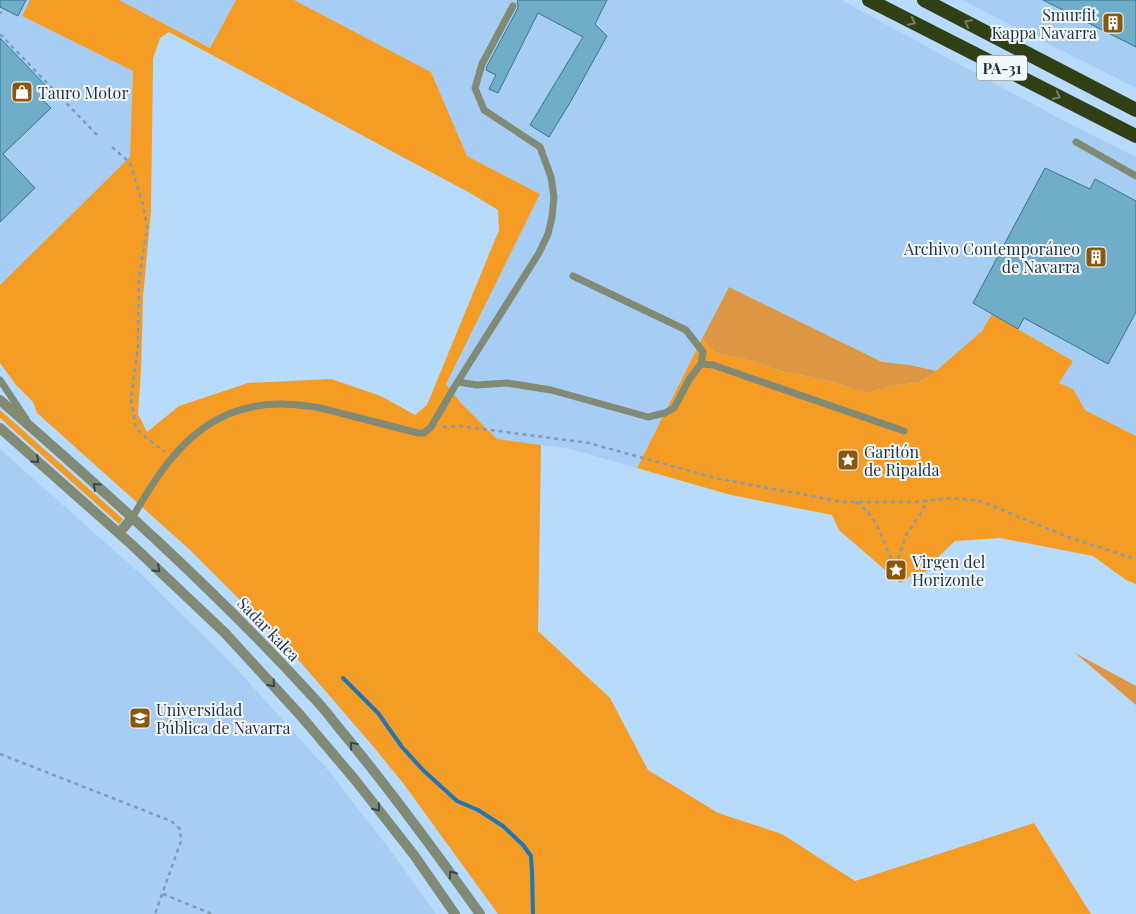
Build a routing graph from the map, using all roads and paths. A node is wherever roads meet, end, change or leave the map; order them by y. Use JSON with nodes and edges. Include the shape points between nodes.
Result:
{"nodes":[{"id":1,"x":869,"y":0,"type":"edge"},
{"id":2,"x":924,"y":0,"type":"edge"},
{"id":3,"x":513,"y":6,"type":"dead end"},
{"id":4,"x":0,"y":34,"type":"edge"},
{"id":5,"x":1136,"y":110,"type":"edge"},
{"id":6,"x":97,"y":134,"type":"dead end"},
{"id":7,"x":1136,"y":136,"type":"edge"},
{"id":8,"x":1076,"y":142,"type":"dead end"},
{"id":9,"x":112,"y":147,"type":"dead end"},
{"id":10,"x":1136,"y":176,"type":"edge"},
{"id":11,"x":573,"y":276,"type":"dead end"},
{"id":12,"x":701,"y":364,"type":"junction"},
{"id":13,"x":0,"y":380,"type":"edge"},
{"id":14,"x":458,"y":382,"type":"junction"},
{"id":15,"x":0,"y":388,"type":"edge"},
{"id":16,"x":0,"y":400,"type":"edge"},
{"id":17,"x":14,"y":400,"type":"junction"},
{"id":18,"x":0,"y":428,"type":"edge"},
{"id":19,"x":32,"y":428,"type":"junction"},
{"id":20,"x":432,"y":428,"type":"junction"},
{"id":21,"x":904,"y":431,"type":"dead end"},
{"id":22,"x":172,"y":457,"type":"junction"},
{"id":23,"x":927,"y":500,"type":"junction"},
{"id":24,"x":856,"y":502,"type":"junction"},
{"id":25,"x":132,"y":518,"type":"junction"},
{"id":26,"x":119,"y":533,"type":"junction"},
{"id":27,"x":1136,"y":559,"type":"edge"},
{"id":28,"x":0,"y":754,"type":"edge"},
{"id":29,"x":163,"y":894,"type":"junction"},
{"id":30,"x":155,"y":914,"type":"edge"},
{"id":31,"x":212,"y":914,"type":"edge"},
{"id":32,"x":455,"y":914,"type":"edge"},
{"id":33,"x":480,"y":914,"type":"edge"}],
"edges":[{"from":1,"to":7,"type":"highway","number":"PA-31","one_way":true},
{"from":5,"to":2,"type":"highway","number":"PA-31","one_way":true},
{"from":3,"to":14,"type":"lane","via":[[482,64],[475,88],[484,110],[540,147],[551,177],[552,217],[539,253]]},
{"from":4,"to":6,"type":"path"},
{"from":8,"to":10,"type":"lane"},
{"from":9,"to":22,"type":"path","via":[[130,163],[147,227],[139,279],[138,346],[131,399],[136,428]]},
{"from":11,"to":12,"type":"lane","via":[[686,330],[703,352]]},
{"from":12,"to":14,"type":"lane","via":[[674,408],[648,417],[551,390],[507,383]]},
{"from":12,"to":21,"type":"lane","via":[[713,365]]},
{"from":13,"to":17,"type":"lane"},
{"from":14,"to":20,"type":"lane"},
{"from":15,"to":17,"type":"lane"},
{"from":16,"to":19,"type":"street","name":"Sadar kalea"},
{"from":17,"to":19,"type":"lane"},
{"from":18,"to":26,"type":"street","one_way":true},
{"from":25,"to":19,"type":"street","name":"Sadar kalea","one_way":true},
{"from":20,"to":22,"type":"lane","via":[[418,433],[308,406],[252,406],[215,419]]},
{"from":20,"to":24,"type":"path","via":[[460,426],[589,443],[715,478]]},
{"from":22,"to":25,"type":"lane"},
{"from":23,"to":24,"type":"path"},
{"from":23,"to":24,"type":"path","via":[[906,535],[895,568],[877,525]]},
{"from":23,"to":27,"type":"path","via":[[980,501],[1068,537]]},
{"from":25,"to":26,"type":"street"},
{"from":33,"to":25,"type":"street","name":"Sadar kalea","one_way":true,"via":[[426,837],[314,697],[234,614]]},
{"from":26,"to":32,"type":"street","one_way":true,"via":[[225,633],[301,716],[414,855]]},
{"from":28,"to":29,"type":"path","via":[[171,821],[180,829],[181,841]]},
{"from":29,"to":30,"type":"path"},
{"from":29,"to":31,"type":"path"}]}
